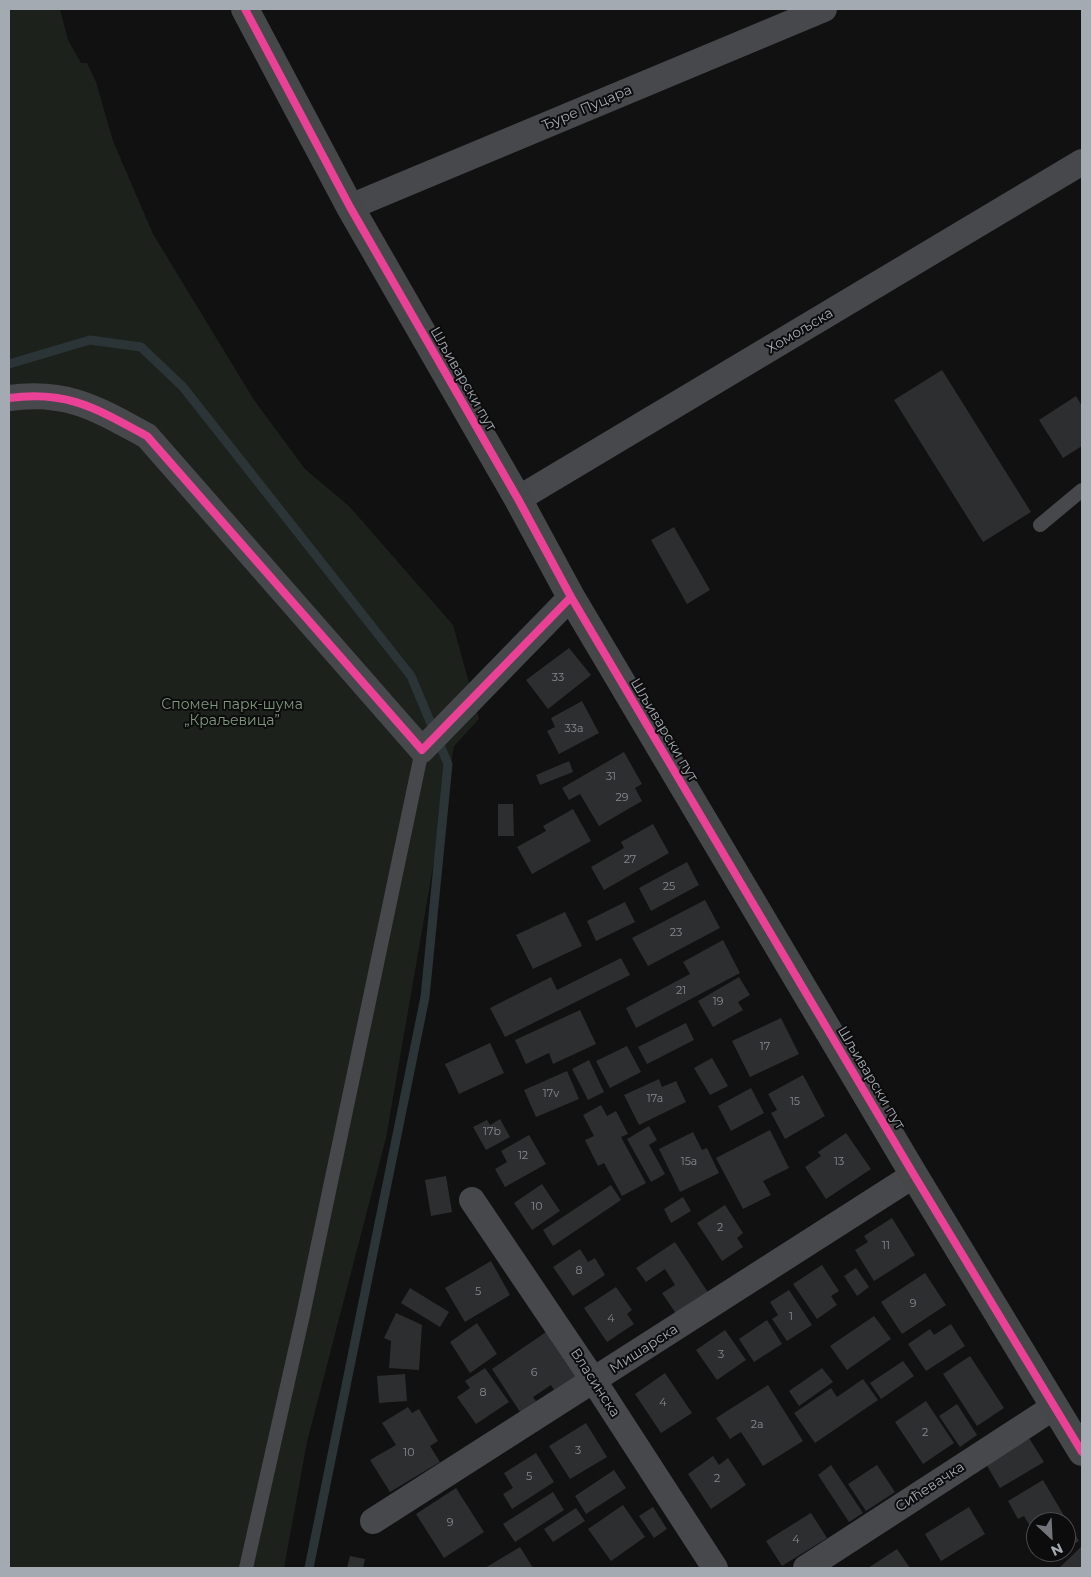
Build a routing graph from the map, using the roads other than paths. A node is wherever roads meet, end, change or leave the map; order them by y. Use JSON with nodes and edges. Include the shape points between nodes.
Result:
{"nodes":[{"id":1,"x":245,"y":9,"type":"edge"},
{"id":2,"x":824,"y":9,"type":"edge"},
{"id":3,"x":1082,"y":162,"type":"edge"},
{"id":4,"x":350,"y":207,"type":"junction"},
{"id":5,"x":9,"y":398,"type":"edge"},
{"id":6,"x":1082,"y":490,"type":"edge"},
{"id":7,"x":518,"y":499,"type":"junction"},
{"id":8,"x":1040,"y":525,"type":"dead end"},
{"id":9,"x":571,"y":597,"type":"junction"},
{"id":10,"x":422,"y":750,"type":"junction"},
{"id":11,"x":914,"y":1175,"type":"junction"},
{"id":12,"x":472,"y":1200,"type":"dead end"},
{"id":13,"x":594,"y":1381,"type":"junction"},
{"id":14,"x":1054,"y":1407,"type":"junction"},
{"id":15,"x":1082,"y":1452,"type":"edge"},
{"id":16,"x":373,"y":1522,"type":"dead end"},
{"id":17,"x":246,"y":1568,"type":"edge"},
{"id":18,"x":715,"y":1568,"type":"edge"},
{"id":19,"x":806,"y":1568,"type":"edge"}],
"edges":[{"from":1,"to":4,"type":"main road","name":"Шљиварски пут"},
{"from":2,"to":4,"type":"street","name":"Ђуре Пуцара"},
{"from":3,"to":7,"type":"street","name":"Хомољска"},
{"from":4,"to":7,"type":"main road","name":"Шљиварски пут"},
{"from":5,"to":10,"type":"street","via":[[65,398],[101,411],[147,436]]},
{"from":6,"to":8,"type":"lane"},
{"from":7,"to":9,"type":"main road","name":"Шљиварски пут"},
{"from":9,"to":10,"type":"street"},
{"from":9,"to":11,"type":"main road","name":"Шљиварски пут"},
{"from":10,"to":17,"type":"lane"},
{"from":11,"to":13,"type":"street","name":"Мишарска"},
{"from":11,"to":14,"type":"main road","name":"Шљиварски пут"},
{"from":12,"to":13,"type":"street","name":"Власинска"},
{"from":13,"to":16,"type":"street","name":"Мишарска"},
{"from":13,"to":18,"type":"street","name":"Власинска"},
{"from":14,"to":15,"type":"main road","name":"Шљиварски пут"},
{"from":14,"to":19,"type":"street","name":"Сићевачка"}]}
